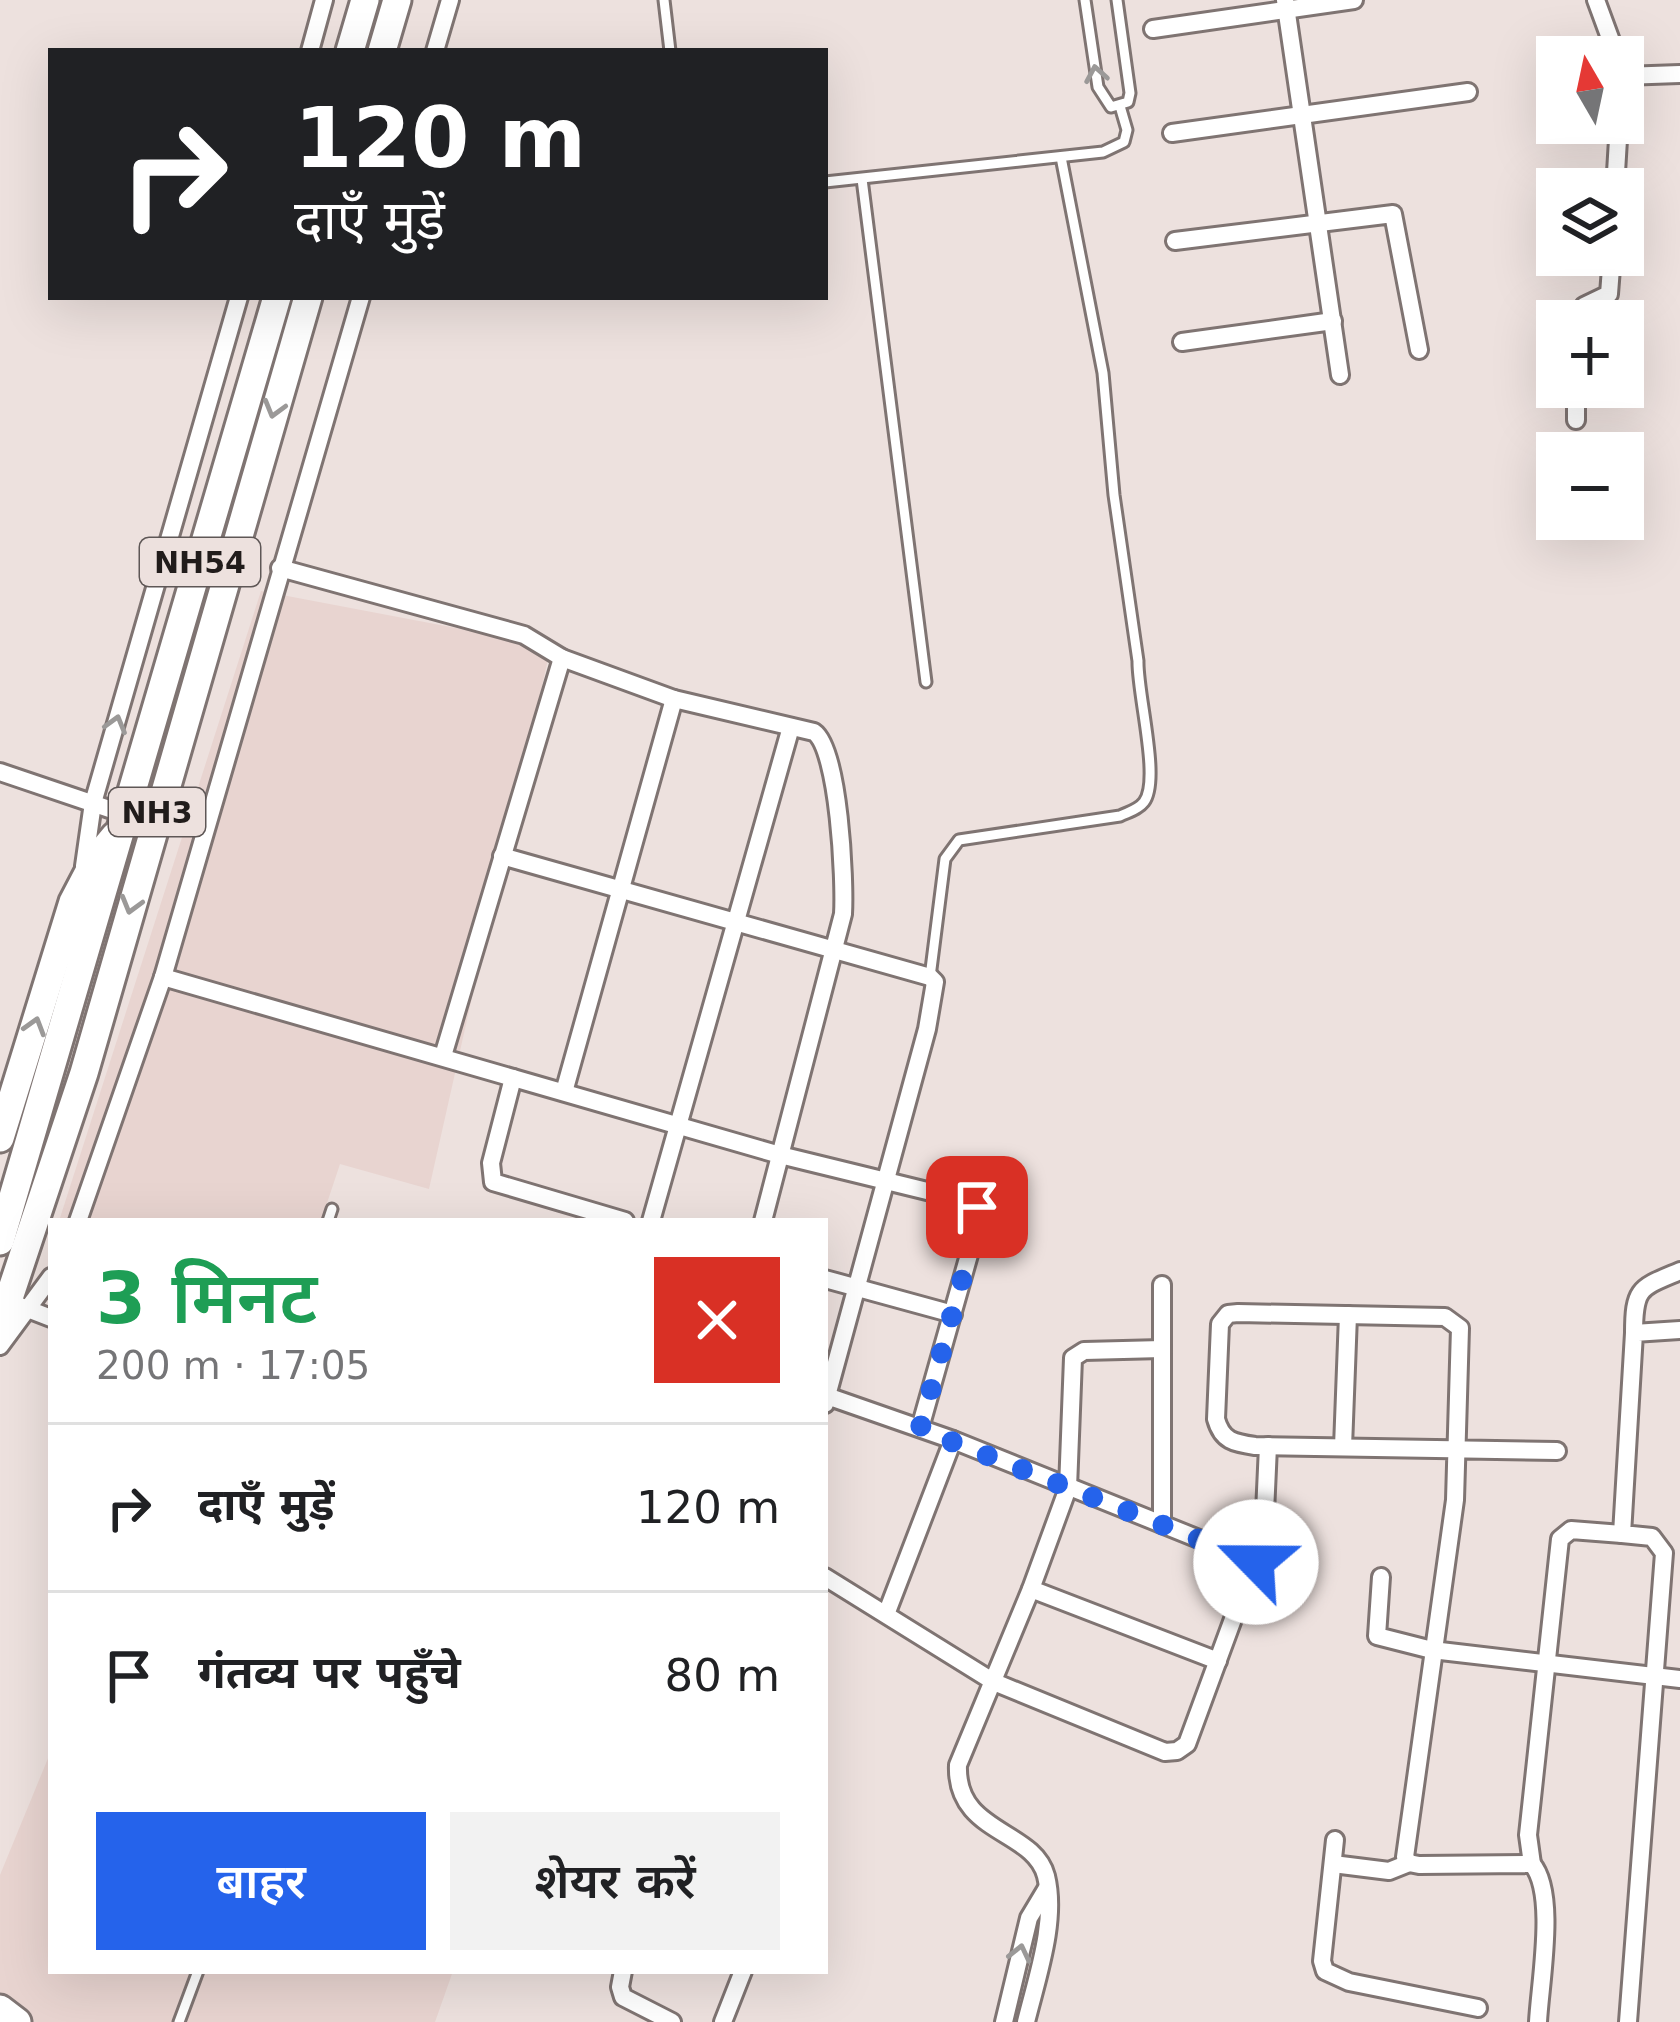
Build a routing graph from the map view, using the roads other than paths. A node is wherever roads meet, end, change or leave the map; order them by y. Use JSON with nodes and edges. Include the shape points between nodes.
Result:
{"nodes":[{"id":1,"x":324,"y":0,"type":"edge"},
{"id":2,"x":365,"y":0,"type":"edge"},
{"id":3,"x":397,"y":0,"type":"edge"},
{"id":4,"x":451,"y":0,"type":"edge"},
{"id":5,"x":664,"y":0,"type":"edge"},
{"id":6,"x":1085,"y":0,"type":"edge"},
{"id":7,"x":1117,"y":0,"type":"edge"},
{"id":8,"x":1354,"y":0,"type":"edge"},
{"id":9,"x":1596,"y":0,"type":"edge"},
{"id":10,"x":1286,"y":4,"type":"edge"},
{"id":11,"x":1154,"y":29,"type":"dead end"},
{"id":12,"x":1609,"y":36,"type":"edge"},
{"id":13,"x":311,"y":48,"type":"edge"},
{"id":14,"x":351,"y":48,"type":"edge"},
{"id":15,"x":383,"y":48,"type":"edge"},
{"id":16,"x":436,"y":48,"type":"edge"},
{"id":17,"x":670,"y":48,"type":"edge"},
{"id":18,"x":1680,"y":74,"type":"edge"},
{"id":19,"x":1644,"y":75,"type":"edge"},
{"id":20,"x":1468,"y":92,"type":"dead end"},
{"id":21,"x":1120,"y":106,"type":"junction"},
{"id":22,"x":1302,"y":113,"type":"junction"},
{"id":23,"x":1172,"y":133,"type":"dead end"},
{"id":24,"x":1061,"y":157,"type":"junction"},
{"id":25,"x":862,"y":178,"type":"junction"},
{"id":26,"x":828,"y":182,"type":"edge"},
{"id":27,"x":1318,"y":222,"type":"junction"},
{"id":28,"x":1175,"y":241,"type":"dead end"},
{"id":29,"x":1610,"y":276,"type":"edge"},
{"id":30,"x":238,"y":300,"type":"edge"},
{"id":31,"x":277,"y":300,"type":"edge"},
{"id":32,"x":307,"y":300,"type":"edge"},
{"id":33,"x":360,"y":300,"type":"edge"},
{"id":34,"x":1596,"y":300,"type":"edge"},
{"id":35,"x":1333,"y":322,"type":"junction"},
{"id":36,"x":1182,"y":342,"type":"dead end"},
{"id":37,"x":1419,"y":350,"type":"dead end"},
{"id":38,"x":1340,"y":375,"type":"dead end"},
{"id":39,"x":1576,"y":408,"type":"edge"},
{"id":40,"x":1576,"y":420,"type":"dead end"},
{"id":41,"x":280,"y":568,"type":"junction"},
{"id":42,"x":562,"y":658,"type":"junction"},
{"id":43,"x":926,"y":682,"type":"dead end"},
{"id":44,"x":674,"y":699,"type":"junction"},
{"id":45,"x":791,"y":727,"type":"junction"},
{"id":46,"x":0,"y":772,"type":"edge"},
{"id":47,"x":93,"y":802,"type":"junction"},
{"id":48,"x":125,"y":821,"type":"junction"},
{"id":49,"x":502,"y":856,"type":"junction"},
{"id":50,"x":83,"y":879,"type":"junction"},
{"id":51,"x":622,"y":892,"type":"junction"},
{"id":52,"x":734,"y":923,"type":"junction"},
{"id":53,"x":836,"y":951,"type":"junction"},
{"id":54,"x":163,"y":977,"type":"junction"},
{"id":55,"x":930,"y":977,"type":"junction"},
{"id":56,"x":442,"y":1056,"type":"junction"},
{"id":57,"x":513,"y":1078,"type":"junction"},
{"id":58,"x":564,"y":1092,"type":"junction"},
{"id":59,"x":677,"y":1125,"type":"junction"},
{"id":60,"x":0,"y":1138,"type":"edge"},
{"id":61,"x":780,"y":1155,"type":"junction"},
{"id":62,"x":887,"y":1181,"type":"junction"},
{"id":63,"x":332,"y":1209,"type":"dead end"},
{"id":64,"x":79,"y":1218,"type":"edge"},
{"id":65,"x":329,"y":1218,"type":"edge"},
{"id":66,"x":615,"y":1218,"type":"edge"},
{"id":67,"x":652,"y":1218,"type":"edge"},
{"id":68,"x":764,"y":1218,"type":"edge"},
{"id":69,"x":0,"y":1241,"type":"edge"},
{"id":70,"x":1680,"y":1270,"type":"edge"},
{"id":71,"x":48,"y":1280,"type":"edge"},
{"id":72,"x":828,"y":1280,"type":"edge"},
{"id":73,"x":1162,"y":1285,"type":"dead end"},
{"id":74,"x":858,"y":1288,"type":"junction"},
{"id":75,"x":12,"y":1312,"type":"edge"},
{"id":76,"x":953,"y":1314,"type":"junction"},
{"id":77,"x":1348,"y":1315,"type":"junction"},
{"id":78,"x":48,"y":1318,"type":"edge"},
{"id":79,"x":1680,"y":1330,"type":"edge"},
{"id":80,"x":1634,"y":1333,"type":"junction"},
{"id":81,"x":0,"y":1346,"type":"edge"},
{"id":82,"x":1162,"y":1349,"type":"junction"},
{"id":83,"x":828,"y":1393,"type":"edge"},
{"id":84,"x":828,"y":1401,"type":"edge"},
{"id":85,"x":920,"y":1429,"type":"junction"},
{"id":86,"x":952,"y":1440,"type":"junction"},
{"id":87,"x":1268,"y":1447,"type":"junction"},
{"id":88,"x":1343,"y":1447,"type":"junction"},
{"id":89,"x":1459,"y":1448,"type":"junction"},
{"id":90,"x":1557,"y":1450,"type":"dead end"},
{"id":91,"x":1068,"y":1488,"type":"junction"},
{"id":92,"x":1162,"y":1524,"type":"junction"},
{"id":93,"x":1622,"y":1534,"type":"junction"},
{"id":94,"x":1256,"y":1562,"type":"junction"},
{"id":95,"x":1381,"y":1577,"type":"dead end"},
{"id":96,"x":828,"y":1579,"type":"edge"},
{"id":97,"x":1031,"y":1588,"type":"junction"},
{"id":98,"x":887,"y":1612,"type":"junction"},
{"id":99,"x":1432,"y":1650,"type":"junction"},
{"id":100,"x":1218,"y":1661,"type":"junction"},
{"id":101,"x":1545,"y":1664,"type":"junction"},
{"id":102,"x":1655,"y":1677,"type":"junction"},
{"id":103,"x":1680,"y":1679,"type":"edge"},
{"id":104,"x":994,"y":1682,"type":"junction"},
{"id":105,"x":1335,"y":1840,"type":"dead end"},
{"id":106,"x":1409,"y":1863,"type":"junction"},
{"id":107,"x":1333,"y":1864,"type":"junction"},
{"id":108,"x":1532,"y":1864,"type":"junction"},
{"id":109,"x":1047,"y":1888,"type":"junction"},
{"id":110,"x":197,"y":1974,"type":"edge"},
{"id":111,"x":622,"y":1974,"type":"edge"},
{"id":112,"x":742,"y":1974,"type":"edge"},
{"id":113,"x":0,"y":2008,"type":"edge"},
{"id":114,"x":1478,"y":2008,"type":"dead end"},
{"id":115,"x":17,"y":2022,"type":"edge"},
{"id":116,"x":178,"y":2022,"type":"edge"},
{"id":117,"x":672,"y":2022,"type":"edge"},
{"id":118,"x":723,"y":2022,"type":"edge"},
{"id":119,"x":1004,"y":2022,"type":"edge"},
{"id":120,"x":1026,"y":2022,"type":"edge"},
{"id":121,"x":1538,"y":2022,"type":"edge"},
{"id":122,"x":1628,"y":2022,"type":"edge"}],
"edges":[{"from":1,"to":13,"type":"street"},
{"from":2,"to":14,"type":"highway"},
{"from":3,"to":15,"type":"highway"},
{"from":4,"to":16,"type":"street"},
{"from":5,"to":17,"type":"lane"},
{"from":21,"to":6,"type":"lane","one_way":true,"via":[[1100,95]]},
{"from":7,"to":21,"type":"lane","via":[[1130,93]]},
{"from":8,"to":10,"type":"street"},
{"from":9,"to":12,"type":"street"},
{"from":10,"to":11,"type":"street"},
{"from":10,"to":22,"type":"street"},
{"from":18,"to":19,"type":"street"},
{"from":20,"to":22,"type":"street"},
{"from":21,"to":24,"type":"lane","via":[[1127,130],[1118,148]]},
{"from":22,"to":23,"type":"street"},
{"from":22,"to":27,"type":"street"},
{"from":24,"to":25,"type":"lane"},
{"from":24,"to":55,"type":"lane","via":[[1102,374],[1149,742],[1148,795],[1120,816],[959,840],[945,859]]},
{"from":25,"to":26,"type":"lane"},
{"from":25,"to":43,"type":"lane"},
{"from":27,"to":28,"type":"street"},
{"from":27,"to":35,"type":"street"},
{"from":27,"to":37,"type":"street","via":[[1393,214]]},
{"from":29,"to":34,"type":"street","via":[[1609,294]]},
{"from":47,"to":30,"type":"street","one_way":true},
{"from":31,"to":48,"type":"highway","number":"NH54"},
{"from":32,"to":75,"type":"highway","number":"NH3","one_way":true},
{"from":33,"to":41,"type":"street"},
{"from":35,"to":36,"type":"street"},
{"from":35,"to":38,"type":"street"},
{"from":39,"to":40,"type":"street"},
{"from":41,"to":42,"type":"street","via":[[524,635]]},
{"from":41,"to":54,"type":"street"},
{"from":42,"to":44,"type":"street"},
{"from":42,"to":49,"type":"street"},
{"from":44,"to":45,"type":"street"},
{"from":44,"to":51,"type":"street"},
{"from":45,"to":52,"type":"street"},
{"from":45,"to":53,"type":"street","via":[[814,732],[828,748],[844,889]]},
{"from":46,"to":47,"type":"street"},
{"from":47,"to":48,"type":"street"},
{"from":47,"to":50,"type":"street"},
{"from":48,"to":50,"type":"highway"},
{"from":48,"to":69,"type":"highway","number":"NH54"},
{"from":49,"to":51,"type":"street"},
{"from":49,"to":56,"type":"street"},
{"from":60,"to":50,"type":"highway","one_way":true},
{"from":51,"to":52,"type":"street"},
{"from":51,"to":58,"type":"street"},
{"from":52,"to":53,"type":"street"},
{"from":52,"to":59,"type":"street"},
{"from":53,"to":55,"type":"street"},
{"from":53,"to":61,"type":"street"},
{"from":54,"to":56,"type":"street"},
{"from":54,"to":64,"type":"street"},
{"from":55,"to":62,"type":"street","via":[[936,996]]},
{"from":56,"to":57,"type":"street"},
{"from":57,"to":58,"type":"street"},
{"from":57,"to":66,"type":"street","via":[[493,1182]]},
{"from":58,"to":59,"type":"street"},
{"from":59,"to":61,"type":"street"},
{"from":59,"to":67,"type":"street"},
{"from":61,"to":62,"type":"street"},
{"from":61,"to":68,"type":"street"},
{"from":62,"to":74,"type":"street"},
{"from":62,"to":76,"type":"street","via":[[977,1207]]},
{"from":63,"to":65,"type":"lane"},
{"from":70,"to":80,"type":"street","via":[[1637,1294]]},
{"from":71,"to":75,"type":"street"},
{"from":72,"to":74,"type":"street"},
{"from":73,"to":82,"type":"street"},
{"from":74,"to":76,"type":"street"},
{"from":74,"to":83,"type":"street"},
{"from":75,"to":78,"type":"street"},
{"from":75,"to":81,"type":"street"},
{"from":76,"to":85,"type":"street"},
{"from":77,"to":87,"type":"street","via":[[1223,1318],[1220,1434]]},
{"from":77,"to":88,"type":"street"},
{"from":77,"to":89,"type":"street","via":[[1455,1321],[1462,1337]]},
{"from":79,"to":80,"type":"street"},
{"from":80,"to":93,"type":"street"},
{"from":82,"to":91,"type":"street","via":[[1073,1358]]},
{"from":82,"to":92,"type":"street"},
{"from":84,"to":85,"type":"street"},
{"from":85,"to":86,"type":"street"},
{"from":86,"to":91,"type":"street"},
{"from":86,"to":98,"type":"street"},
{"from":87,"to":88,"type":"street"},
{"from":87,"to":94,"type":"street"},
{"from":88,"to":89,"type":"street"},
{"from":89,"to":90,"type":"street"},
{"from":89,"to":99,"type":"street"},
{"from":91,"to":92,"type":"street"},
{"from":91,"to":97,"type":"street"},
{"from":92,"to":94,"type":"street"},
{"from":93,"to":101,"type":"street","via":[[1571,1530],[1560,1539]]},
{"from":93,"to":102,"type":"street","via":[[1652,1538],[1664,1553]]},
{"from":94,"to":100,"type":"street"},
{"from":95,"to":99,"type":"street","via":[[1377,1636]]},
{"from":96,"to":98,"type":"street"},
{"from":97,"to":100,"type":"street"},
{"from":97,"to":104,"type":"street"},
{"from":98,"to":104,"type":"street"},
{"from":99,"to":101,"type":"street"},
{"from":99,"to":106,"type":"street","via":[[1404,1847]]},
{"from":100,"to":104,"type":"street","via":[[1187,1744],[1177,1751]]},
{"from":101,"to":102,"type":"street"},
{"from":101,"to":108,"type":"street"},
{"from":102,"to":103,"type":"street"},
{"from":102,"to":122,"type":"street"},
{"from":104,"to":109,"type":"street","via":[[958,1780],[977,1815],[1035,1857]]},
{"from":105,"to":107,"type":"street"},
{"from":106,"to":107,"type":"street","via":[[1389,1870]]},
{"from":106,"to":108,"type":"street"},
{"from":107,"to":114,"type":"street","via":[[1325,1971]]},
{"from":108,"to":121,"type":"street","via":[[1545,1895]]},
{"from":119,"to":109,"type":"street","one_way":true,"via":[[1029,1918]]},
{"from":109,"to":120,"type":"street"},
{"from":110,"to":116,"type":"lane"},
{"from":111,"to":117,"type":"street","via":[[623,1997]]},
{"from":112,"to":118,"type":"street"},
{"from":113,"to":115,"type":"highway"}]}
